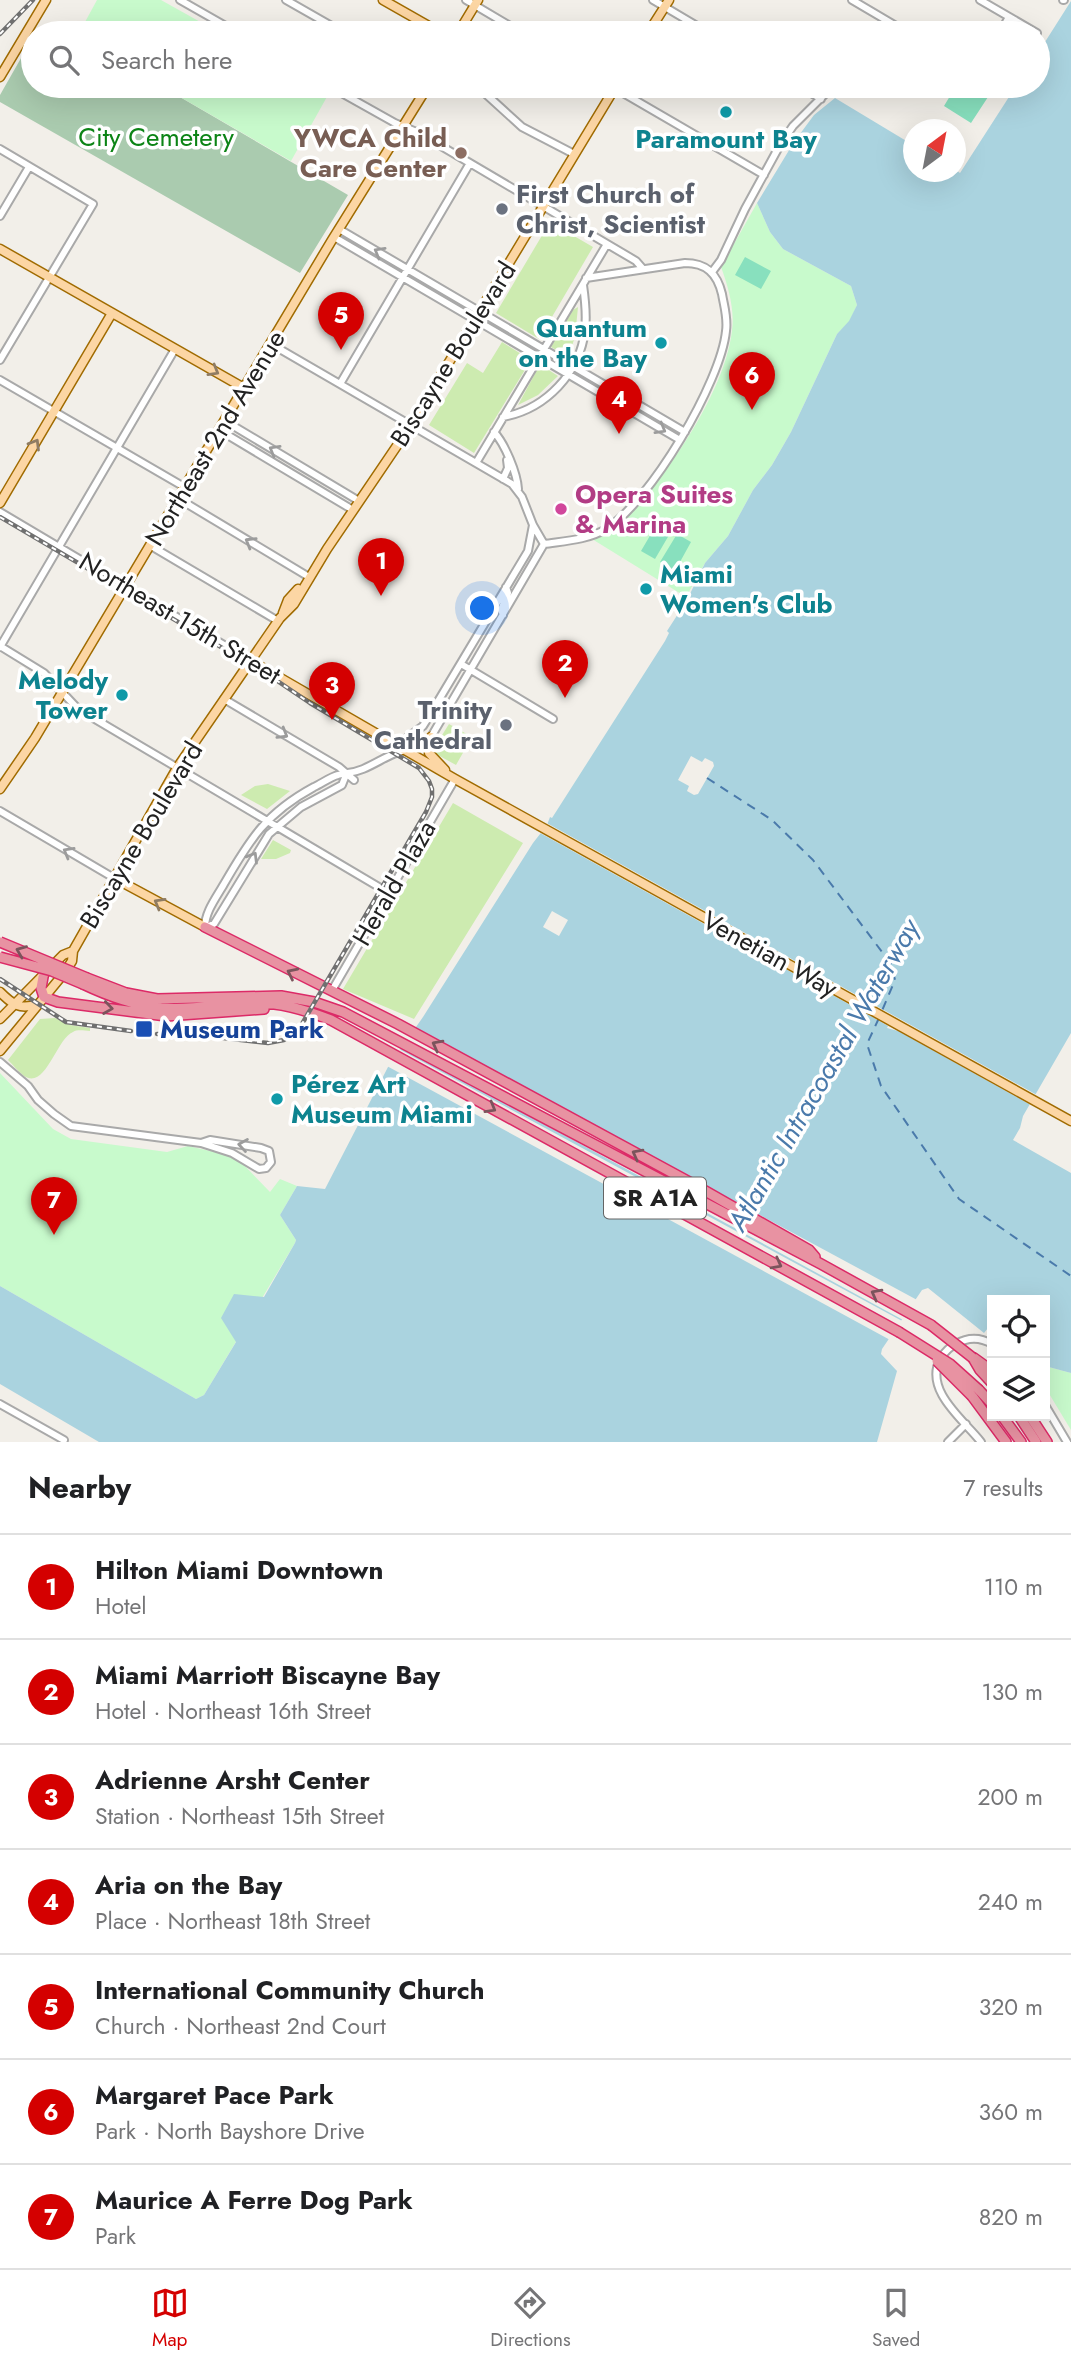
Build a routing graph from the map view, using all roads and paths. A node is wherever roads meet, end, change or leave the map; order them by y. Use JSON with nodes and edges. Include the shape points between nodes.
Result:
{"nodes":[{"id":1,"x":46,"y":0,"type":"edge"},
{"id":2,"x":180,"y":0,"type":"edge"},
{"id":3,"x":286,"y":0,"type":"edge"},
{"id":4,"x":383,"y":0,"type":"edge"},
{"id":5,"x":466,"y":0,"type":"edge"},
{"id":6,"x":653,"y":0,"type":"edge"},
{"id":7,"x":852,"y":0,"type":"edge"},
{"id":8,"x":980,"y":0,"type":"edge"},
{"id":9,"x":476,"y":3,"type":"edge"},
{"id":10,"x":667,"y":3,"type":"edge"},
{"id":11,"x":1009,"y":17,"type":"junction"},
{"id":12,"x":33,"y":21,"type":"edge"},
{"id":13,"x":217,"y":21,"type":"edge"},
{"id":14,"x":323,"y":21,"type":"edge"},
{"id":15,"x":420,"y":21,"type":"edge"},
{"id":16,"x":465,"y":21,"type":"edge"},
{"id":17,"x":504,"y":21,"type":"edge"},
{"id":18,"x":656,"y":21,"type":"edge"},
{"id":19,"x":692,"y":21,"type":"edge"},
{"id":20,"x":888,"y":21,"type":"edge"},
{"id":21,"x":1007,"y":21,"type":"edge"},
{"id":22,"x":1016,"y":21,"type":"edge"},
{"id":23,"x":21,"y":42,"type":"edge"},
{"id":24,"x":0,"y":77,"type":"edge"},
{"id":25,"x":350,"y":98,"type":"edge"},
{"id":26,"x":420,"y":98,"type":"edge"},
{"id":27,"x":491,"y":98,"type":"edge"},
{"id":28,"x":607,"y":98,"type":"edge"},
{"id":29,"x":633,"y":98,"type":"edge"},
{"id":30,"x":821,"y":99,"type":"edge"},
{"id":31,"x":403,"y":126,"type":"junction"},
{"id":32,"x":0,"y":149,"type":"edge"},
{"id":33,"x":574,"y":154,"type":"junction"},
{"id":34,"x":470,"y":163,"type":"junction"},
{"id":35,"x":29,"y":167,"type":"junction"},
{"id":36,"x":764,"y":175,"type":"junction"},
{"id":37,"x":543,"y":206,"type":"junction"},
{"id":38,"x":0,"y":216,"type":"edge"},
{"id":39,"x":339,"y":229,"type":"junction"},
{"id":40,"x":334,"y":237,"type":"junction"},
{"id":41,"x":607,"y":244,"type":"junction"},
{"id":42,"x":0,"y":249,"type":"edge"},
{"id":43,"x":407,"y":269,"type":"junction"},
{"id":44,"x":643,"y":269,"type":"junction"},
{"id":45,"x":712,"y":272,"type":"junction"},
{"id":46,"x":49,"y":277,"type":"junction"},
{"id":47,"x":402,"y":277,"type":"junction"},
{"id":48,"x":584,"y":281,"type":"junction"},
{"id":49,"x":480,"y":312,"type":"junction"},
{"id":50,"x":112,"y":313,"type":"junction"},
{"id":51,"x":475,"y":320,"type":"junction"},
{"id":52,"x":271,"y":344,"type":"junction"},
{"id":53,"x":175,"y":349,"type":"junction"},
{"id":54,"x":544,"y":349,"type":"junction"},
{"id":55,"x":539,"y":357,"type":"junction"},
{"id":56,"x":0,"y":360,"type":"edge"},
{"id":57,"x":572,"y":366,"type":"junction"},
{"id":58,"x":568,"y":374,"type":"junction"},
{"id":59,"x":0,"y":380,"type":"edge"},
{"id":60,"x":340,"y":384,"type":"junction"},
{"id":61,"x":244,"y":388,"type":"junction"},
{"id":62,"x":614,"y":390,"type":"junction"},
{"id":63,"x":609,"y":398,"type":"junction"},
{"id":64,"x":54,"y":411,"type":"junction"},
{"id":65,"x":503,"y":417,"type":"junction"},
{"id":66,"x":225,"y":421,"type":"junction"},
{"id":67,"x":411,"y":425,"type":"junction"},
{"id":68,"x":219,"y":430,"type":"junction"},
{"id":69,"x":494,"y":432,"type":"junction"},
{"id":70,"x":685,"y":432,"type":"junction"},
{"id":71,"x":680,"y":440,"type":"junction"},
{"id":72,"x":118,"y":448,"type":"junction"},
{"id":73,"x":507,"y":458,"type":"junction"},
{"id":74,"x":476,"y":463,"type":"junction"},
{"id":75,"x":503,"y":479,"type":"junction"},
{"id":76,"x":186,"y":488,"type":"junction"},
{"id":77,"x":518,"y":489,"type":"junction"},
{"id":78,"x":179,"y":499,"type":"junction"},
{"id":79,"x":359,"y":501,"type":"junction"},
{"id":80,"x":0,"y":503,"type":"edge"},
{"id":81,"x":353,"y":510,"type":"junction"},
{"id":82,"x":0,"y":512,"type":"edge"},
{"id":83,"x":533,"y":525,"type":"junction"},
{"id":84,"x":544,"y":544,"type":"junction"},
{"id":85,"x":151,"y":546,"type":"junction"},
{"id":86,"x":61,"y":547,"type":"junction"},
{"id":87,"x":528,"y":551,"type":"junction"},
{"id":88,"x":532,"y":566,"type":"junction"},
{"id":89,"x":527,"y":575,"type":"junction"},
{"id":90,"x":307,"y":580,"type":"junction"},
{"id":91,"x":510,"y":580,"type":"junction"},
{"id":92,"x":127,"y":586,"type":"junction"},
{"id":93,"x":506,"y":587,"type":"junction"},
{"id":94,"x":503,"y":615,"type":"junction"},
{"id":95,"x":280,"y":618,"type":"junction"},
{"id":96,"x":0,"y":646,"type":"edge"},
{"id":97,"x":251,"y":661,"type":"junction"},
{"id":98,"x":461,"y":664,"type":"junction"},
{"id":99,"x":471,"y":670,"type":"junction"},
{"id":100,"x":63,"y":691,"type":"junction"},
{"id":101,"x":225,"y":699,"type":"junction"},
{"id":102,"x":553,"y":719,"type":"dead end"},
{"id":103,"x":431,"y":737,"type":"junction"},
{"id":104,"x":403,"y":748,"type":"junction"},
{"id":105,"x":177,"y":768,"type":"junction"},
{"id":106,"x":346,"y":775,"type":"junction"},
{"id":107,"x":455,"y":779,"type":"junction"},
{"id":108,"x":354,"y":780,"type":"dead end"},
{"id":109,"x":0,"y":789,"type":"edge"},
{"id":110,"x":0,"y":811,"type":"edge"},
{"id":111,"x":266,"y":821,"type":"junction"},
{"id":112,"x":276,"y":826,"type":"junction"},
{"id":113,"x":542,"y":828,"type":"joint"},
{"id":114,"x":229,"y":875,"type":"junction"},
{"id":115,"x":114,"y":878,"type":"junction"},
{"id":116,"x":239,"y":881,"type":"junction"},
{"id":117,"x":388,"y":893,"type":"junction"},
{"id":118,"x":205,"y":927,"type":"junction"},
{"id":119,"x":0,"y":942,"type":"edge"},
{"id":120,"x":73,"y":951,"type":"junction"},
{"id":121,"x":0,"y":957,"type":"edge"},
{"id":122,"x":43,"y":976,"type":"junction"},
{"id":123,"x":85,"y":981,"type":"junction"},
{"id":124,"x":334,"y":987,"type":"dead end"},
{"id":125,"x":0,"y":992,"type":"edge"},
{"id":126,"x":41,"y":1000,"type":"junction"},
{"id":127,"x":14,"y":1005,"type":"junction"},
{"id":128,"x":302,"y":1010,"type":"junction"},
{"id":129,"x":0,"y":1019,"type":"edge"},
{"id":130,"x":0,"y":1051,"type":"edge"},
{"id":131,"x":0,"y":1062,"type":"edge"},
{"id":132,"x":1071,"y":1121,"type":"edge"},
{"id":133,"x":201,"y":1143,"type":"junction"},
{"id":134,"x":821,"y":1264,"type":"junction"},
{"id":135,"x":987,"y":1342,"type":"edge"},
{"id":136,"x":973,"y":1357,"type":"junction"},
{"id":137,"x":987,"y":1367,"type":"edge"},
{"id":138,"x":987,"y":1378,"type":"edge"},
{"id":139,"x":976,"y":1393,"type":"junction"},
{"id":140,"x":987,"y":1401,"type":"edge"},
{"id":141,"x":0,"y":1404,"type":"edge"},
{"id":142,"x":1050,"y":1413,"type":"edge"},
{"id":143,"x":1006,"y":1421,"type":"edge"},
{"id":144,"x":1022,"y":1421,"type":"edge"},
{"id":145,"x":1033,"y":1421,"type":"edge"},
{"id":146,"x":966,"y":1424,"type":"junction"},
{"id":147,"x":64,"y":1440,"type":"dead end"},
{"id":148,"x":948,"y":1442,"type":"edge"},
{"id":149,"x":981,"y":1442,"type":"edge"},
{"id":150,"x":1006,"y":1442,"type":"edge"},
{"id":151,"x":1021,"y":1442,"type":"edge"},
{"id":152,"x":1036,"y":1442,"type":"edge"},
{"id":153,"x":1047,"y":1442,"type":"edge"},
{"id":154,"x":1067,"y":1442,"type":"edge"}],
"edges":[{"from":1,"to":12,"type":"main road"},
{"from":2,"to":13,"type":"street"},
{"from":3,"to":14,"type":"street"},
{"from":4,"to":15,"type":"main road"},
{"from":5,"to":9,"type":"street"},
{"from":6,"to":10,"type":"street"},
{"from":7,"to":20,"type":"street"},
{"from":8,"to":11,"type":"street"},
{"from":9,"to":16,"type":"main road"},
{"from":9,"to":17,"type":"street"},
{"from":10,"to":18,"type":"main road"},
{"from":10,"to":19,"type":"street"},
{"from":11,"to":21,"type":"street"},
{"from":11,"to":22,"type":"street"},
{"from":23,"to":24,"type":"main road"},
{"from":25,"to":31,"type":"street"},
{"from":26,"to":31,"type":"main road","name":"Northeast 2nd Avenue"},
{"from":27,"to":33,"type":"street","via":[[522,127]]},
{"from":28,"to":33,"type":"main road","name":"Biscayne Boulevard"},
{"from":29,"to":36,"type":"street"},
{"from":30,"to":36,"type":"street","via":[[793,126]]},
{"from":31,"to":34,"type":"street"},
{"from":31,"to":39,"type":"main road","name":"Northeast 2nd Avenue"},
{"from":32,"to":35,"type":"street"},
{"from":33,"to":37,"type":"main road","name":"Biscayne Boulevard"},
{"from":34,"to":37,"type":"street"},
{"from":34,"to":43,"type":"street"},
{"from":35,"to":38,"type":"street"},
{"from":35,"to":46,"type":"street","via":[[93,204]]},
{"from":36,"to":45,"type":"street"},
{"from":37,"to":41,"type":"street"},
{"from":37,"to":49,"type":"main road","name":"Biscayne Boulevard"},
{"from":39,"to":40,"type":"main road","name":"Northeast 2nd Avenue"},
{"from":43,"to":39,"type":"street","one_way":true},
{"from":40,"to":47,"type":"street"},
{"from":40,"to":52,"type":"main road","name":"Northeast 2nd Avenue"},
{"from":41,"to":44,"type":"street"},
{"from":41,"to":48,"type":"street"},
{"from":42,"to":46,"type":"main road"},
{"from":43,"to":47,"type":"street"},
{"from":43,"to":49,"type":"street"},
{"from":44,"to":45,"type":"street","via":[[694,263]]},
{"from":44,"to":48,"type":"street"},
{"from":45,"to":70,"type":"street","via":[[720,286],[726,332],[712,376]]},
{"from":46,"to":50,"type":"main road"},
{"from":46,"to":56,"type":"street"},
{"from":47,"to":51,"type":"street"},
{"from":47,"to":60,"type":"street"},
{"from":48,"to":54,"type":"street"},
{"from":48,"to":57,"type":"street","via":[[585,330]]},
{"from":49,"to":51,"type":"main road","name":"Biscayne Boulevard"},
{"from":49,"to":54,"type":"street"},
{"from":50,"to":53,"type":"main road"},
{"from":50,"to":64,"type":"main road"},
{"from":51,"to":55,"type":"street"},
{"from":51,"to":67,"type":"main road","name":"Biscayne Boulevard"},
{"from":52,"to":60,"type":"street"},
{"from":52,"to":61,"type":"main road","name":"Northeast 2nd Avenue"},
{"from":53,"to":61,"type":"main road","one_way":true},
{"from":53,"to":72,"type":"street"},
{"from":54,"to":55,"type":"street"},
{"from":54,"to":57,"type":"street"},
{"from":55,"to":58,"type":"street"},
{"from":55,"to":65,"type":"street"},
{"from":57,"to":58,"type":"street"},
{"from":57,"to":62,"type":"street"},
{"from":58,"to":63,"type":"street"},
{"from":58,"to":65,"type":"street","via":[[541,402]]},
{"from":59,"to":64,"type":"street"},
{"from":60,"to":67,"type":"street"},
{"from":61,"to":66,"type":"main road","name":"Northeast 2nd Avenue"},
{"from":62,"to":63,"type":"street"},
{"from":62,"to":70,"type":"street"},
{"from":63,"to":71,"type":"street","one_way":true},
{"from":64,"to":72,"type":"street"},
{"from":80,"to":64,"type":"main road","one_way":true},
{"from":65,"to":69,"type":"street"},
{"from":66,"to":68,"type":"main road","name":"Northeast 2nd Avenue"},
{"from":79,"to":66,"type":"street","one_way":true},
{"from":67,"to":74,"type":"street"},
{"from":67,"to":79,"type":"main road","name":"Biscayne Boulevard"},
{"from":68,"to":76,"type":"main road","name":"Northeast 2nd Avenue"},
{"from":68,"to":81,"type":"street"},
{"from":69,"to":73,"type":"street"},
{"from":69,"to":74,"type":"street"},
{"from":70,"to":71,"type":"street"},
{"from":71,"to":84,"type":"street","via":[[656,477],[607,528],[578,539]]},
{"from":72,"to":76,"type":"street"},
{"from":72,"to":86,"type":"street"},
{"from":73,"to":75,"type":"street"},
{"from":73,"to":77,"type":"street"},
{"from":74,"to":75,"type":"street"},
{"from":75,"to":77,"type":"street"},
{"from":76,"to":78,"type":"main road","name":"Northeast 2nd Avenue"},
{"from":77,"to":83,"type":"street"},
{"from":78,"to":85,"type":"main road","name":"Northeast 2nd Avenue"},
{"from":90,"to":78,"type":"street","one_way":true},
{"from":79,"to":81,"type":"main road","name":"Biscayne Boulevard"},
{"from":81,"to":90,"type":"main road","name":"Biscayne Boulevard"},
{"from":82,"to":86,"type":"street","name":"Northeast 15th Street"},
{"from":83,"to":84,"type":"street"},
{"from":83,"to":87,"type":"street"},
{"from":84,"to":88,"type":"street"},
{"from":85,"to":92,"type":"main road","name":"Northeast 2nd Avenue"},
{"from":85,"to":95,"type":"street"},
{"from":86,"to":92,"type":"street","name":"Northeast 15th Street"},
{"from":86,"to":96,"type":"street"},
{"from":87,"to":88,"type":"street"},
{"from":87,"to":91,"type":"street"},
{"from":88,"to":89,"type":"street"},
{"from":89,"to":91,"type":"street"},
{"from":89,"to":94,"type":"street"},
{"from":90,"to":95,"type":"main road","name":"Biscayne Boulevard"},
{"from":91,"to":93,"type":"street"},
{"from":92,"to":97,"type":"street","name":"Northeast 15th Street"},
{"from":92,"to":100,"type":"main road","name":"Northeast 2nd Avenue"},
{"from":93,"to":94,"type":"street"},
{"from":93,"to":98,"type":"street"},
{"from":94,"to":99,"type":"street"},
{"from":95,"to":97,"type":"main road","name":"Biscayne Boulevard"},
{"from":96,"to":100,"type":"street","via":[[44,673]]},
{"from":97,"to":101,"type":"main road","name":"Biscayne Boulevard"},
{"from":97,"to":104,"type":"main road","name":"Northeast 15th Street"},
{"from":98,"to":99,"type":"street"},
{"from":98,"to":104,"type":"street","via":[[423,726],[404,740]]},
{"from":99,"to":102,"type":"street"},
{"from":99,"to":103,"type":"street"},
{"from":100,"to":105,"type":"street","via":[[78,709]]},
{"from":100,"to":109,"type":"main road","name":"Northeast 2nd Avenue"},
{"from":101,"to":105,"type":"main road","name":"Biscayne Boulevard"},
{"from":101,"to":106,"type":"street","one_way":true},
{"from":103,"to":104,"type":"street","via":[[417,749]]},
{"from":103,"to":107,"type":"main road","via":[[429,753]]},
{"from":104,"to":106,"type":"street"},
{"from":104,"to":107,"type":"main road","name":"Northeast 15th Street"},
{"from":105,"to":111,"type":"street"},
{"from":105,"to":115,"type":"main road","name":"Biscayne Boulevard"},
{"from":106,"to":108,"type":"street"},
{"from":106,"to":111,"type":"street","via":[[339,774],[306,792]]},
{"from":106,"to":112,"type":"street","via":[[342,785]]},
{"from":107,"to":113,"type":"main road","name":"Northeast 15th Street"},
{"from":107,"to":117,"type":"street","name":"Herald Plaza"},
{"from":115,"to":110,"type":"street","one_way":true},
{"from":111,"to":112,"type":"street"},
{"from":111,"to":114,"type":"street"},
{"from":116,"to":112,"type":"street","one_way":true},
{"from":112,"to":117,"type":"street"},
{"from":113,"to":132,"type":"main road","name":"Venetian Way"},
{"from":114,"to":116,"type":"street"},
{"from":114,"to":118,"type":"street","via":[[205,918]]},
{"from":118,"to":115,"type":"main road","one_way":true},
{"from":115,"to":120,"type":"main road","name":"Biscayne Boulevard"},
{"from":116,"to":118,"type":"street","via":[[214,925]]},
{"from":117,"to":124,"type":"street","name":"Herald Plaza"},
{"from":134,"to":118,"type":"highway","one_way":true,"via":[[809,1250],[714,1195],[398,1024]]},
{"from":123,"to":119,"type":"highway","one_way":true,"bridge":true},
{"from":120,"to":122,"type":"main road","name":"Biscayne Boulevard"},
{"from":120,"to":126,"type":"main road","name":"Biscayne Boulevard","via":[[65,972]]},
{"from":121,"to":123,"type":"highway","bridge":true},
{"from":122,"to":126,"type":"highway"},
{"from":122,"to":127,"type":"main road","name":"Biscayne Boulevard"},
{"from":123,"to":128,"type":"highway","via":[[120,1000],[152,1007],[262,1003]]},
{"from":123,"to":134,"type":"highway","number":"SR A1A","via":[[157,999],[257,995],[319,1003],[392,1036]]},
{"from":125,"to":127,"type":"main road"},
{"from":126,"to":127,"type":"main road","via":[[27,1007]]},
{"from":126,"to":128,"type":"highway","one_way":true,"via":[[166,1016]]},
{"from":126,"to":130,"type":"main road","name":"Biscayne Boulevard"},
{"from":127,"to":129,"type":"main road","name":"Biscayne Boulevard"},
{"from":128,"to":139,"type":"highway","number":"SR A1A","one_way":true,"bridge":true,"via":[[331,1020],[411,1063],[899,1332]]},
{"from":131,"to":133,"type":"street","via":[[54,1114],[77,1128]]},
{"from":133,"to":133,"type":"street","one_way":true,"via":[[232,1153],[258,1169],[271,1162],[269,1151],[261,1148],[210,1140]]},
{"from":136,"to":134,"type":"highway","number":"SR A1A","one_way":true,"bridge":true,"via":[[913,1314]]},
{"from":135,"to":146,"type":"street","via":[[959,1342],[938,1365],[939,1390]]},
{"from":136,"to":137,"type":"highway","number":"SR A1A"},
{"from":136,"to":138,"type":"highway"},
{"from":139,"to":140,"type":"highway"},
{"from":139,"to":150,"type":"highway","number":"SR A1A"},
{"from":141,"to":147,"type":"street"},
{"from":142,"to":154,"type":"street"},
{"from":143,"to":151,"type":"highway"},
{"from":144,"to":152,"type":"highway"},
{"from":145,"to":153,"type":"highway"},
{"from":146,"to":148,"type":"street"},
{"from":146,"to":149,"type":"street"}]}
